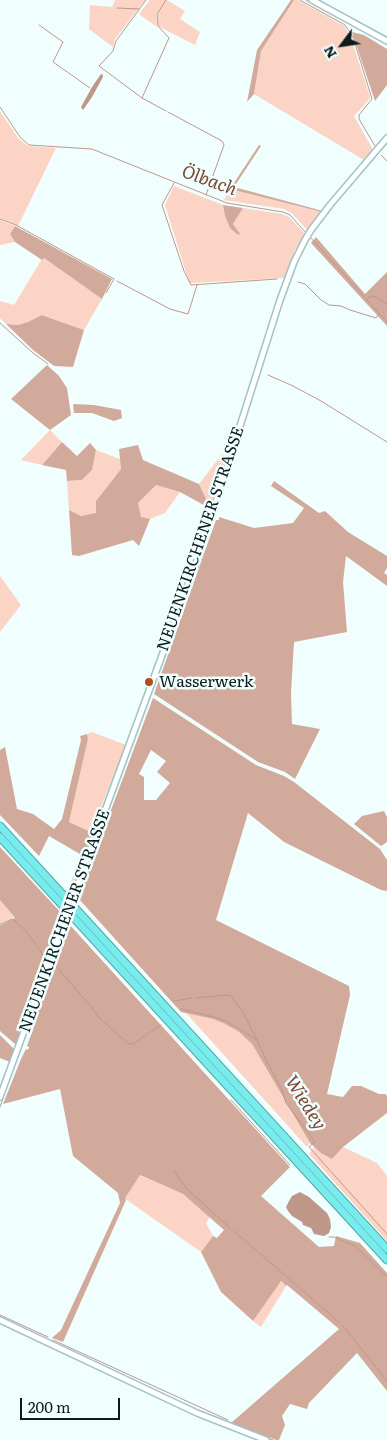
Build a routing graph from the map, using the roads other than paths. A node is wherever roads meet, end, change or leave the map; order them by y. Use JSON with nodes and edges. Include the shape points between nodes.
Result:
{"nodes":[{"id":1,"x":312,"y":0,"type":"edge"},
{"id":2,"x":387,"y":41,"type":"edge"},
{"id":3,"x":387,"y":138,"type":"edge"},
{"id":4,"x":0,"y":826,"type":"edge"},
{"id":5,"x":0,"y":837,"type":"edge"},
{"id":6,"x":0,"y":1097,"type":"edge"},
{"id":7,"x":387,"y":1249,"type":"edge"},
{"id":8,"x":387,"y":1260,"type":"edge"},
{"id":9,"x":0,"y":1320,"type":"edge"},
{"id":10,"x":266,"y":1440,"type":"edge"}],
"edges":[{"from":1,"to":2,"type":"main road"},
{"from":3,"to":6,"type":"main road","name":"NEUENKIRCHENER STRASSE","bridge":true,"via":[[330,205],[308,235],[294,262],[200,552]]},
{"from":4,"to":7,"type":"highway"},
{"from":5,"to":8,"type":"highway"},
{"from":9,"to":10,"type":"main road","via":[[197,1412]]}]}
